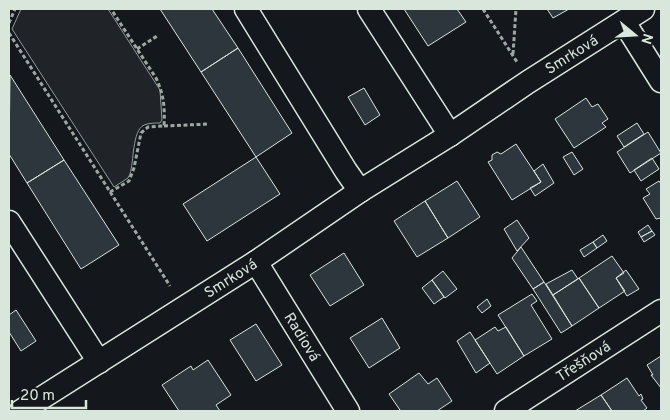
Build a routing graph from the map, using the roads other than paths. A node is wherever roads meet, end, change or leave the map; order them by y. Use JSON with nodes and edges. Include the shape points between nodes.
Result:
{"nodes":[{"id":1,"x":246,"y":9,"type":"edge"},
{"id":2,"x":368,"y":9,"type":"edge"},
{"id":3,"x":643,"y":9,"type":"edge"},
{"id":4,"x":624,"y":22,"type":"junction"},
{"id":5,"x":661,"y":81,"type":"edge"},
{"id":6,"x":450,"y":135,"type":"junction"},
{"id":7,"x":360,"y":191,"type":"junction"},
{"id":8,"x":9,"y":222,"type":"edge"},
{"id":9,"x":256,"y":262,"type":"junction"},
{"id":10,"x":661,"y":311,"type":"edge"},
{"id":11,"x":99,"y":362,"type":"junction"},
{"id":12,"x":9,"y":404,"type":"edge"},
{"id":13,"x":14,"y":411,"type":"edge"},
{"id":14,"x":21,"y":411,"type":"edge"},
{"id":15,"x":348,"y":411,"type":"edge"},
{"id":16,"x":506,"y":411,"type":"edge"}],
"edges":[{"from":1,"to":7,"type":"street"},
{"from":2,"to":6,"type":"street"},
{"from":3,"to":4,"type":"street","name":"Smrková"},
{"from":4,"to":5,"type":"street"},
{"from":4,"to":6,"type":"street","name":"Smrková"},
{"from":6,"to":7,"type":"street","name":"Smrková"},
{"from":7,"to":9,"type":"street","name":"Smrková"},
{"from":8,"to":11,"type":"street"},
{"from":9,"to":11,"type":"street","name":"Smrková"},
{"from":9,"to":15,"type":"street","name":"Radiová"},
{"from":10,"to":16,"type":"street","name":"Třešňová"},
{"from":11,"to":14,"type":"street","name":"Smrková"},
{"from":12,"to":13,"type":"street"}]}
